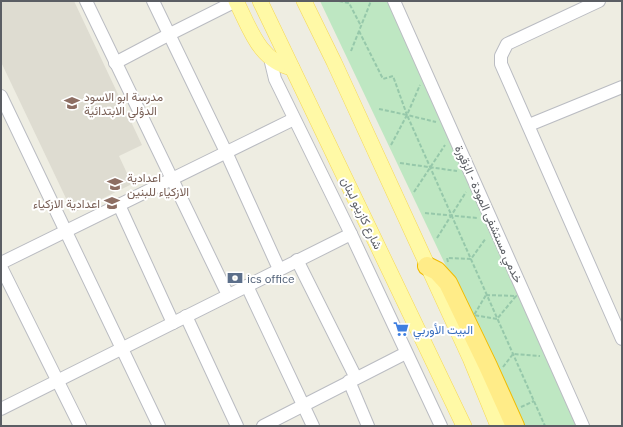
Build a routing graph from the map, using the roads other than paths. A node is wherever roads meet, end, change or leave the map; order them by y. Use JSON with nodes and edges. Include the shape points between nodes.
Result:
{"nodes":[{"id":1,"x":86,"y":1,"type":"edge"},
{"id":2,"x":153,"y":1,"type":"edge"},
{"id":3,"x":236,"y":1,"type":"edge"},
{"id":4,"x":260,"y":1,"type":"edge"},
{"id":5,"x":304,"y":1,"type":"edge"},
{"id":6,"x":394,"y":1,"type":"edge"},
{"id":7,"x":599,"y":1,"type":"edge"},
{"id":8,"x":170,"y":34,"type":"junction"},
{"id":9,"x":270,"y":58,"type":"junction"},
{"id":10,"x":115,"y":63,"type":"junction"},
{"id":11,"x":292,"y":68,"type":"junction"},
{"id":12,"x":622,"y":87,"type":"edge"},
{"id":13,"x":2,"y":102,"type":"edge"},
{"id":14,"x":294,"y":119,"type":"junction"},
{"id":15,"x":529,"y":126,"type":"junction"},
{"id":16,"x":226,"y":152,"type":"junction"},
{"id":17,"x":172,"y":179,"type":"junction"},
{"id":18,"x":119,"y":205,"type":"junction"},
{"id":19,"x":66,"y":232,"type":"junction"},
{"id":20,"x":351,"y":234,"type":"junction"},
{"id":21,"x":297,"y":260,"type":"junction"},
{"id":22,"x":1,"y":263,"type":"edge"},
{"id":23,"x":427,"y":266,"type":"junction"},
{"id":24,"x":1,"y":267,"type":"edge"},
{"id":25,"x":279,"y":269,"type":"junction"},
{"id":26,"x":247,"y":286,"type":"junction"},
{"id":27,"x":228,"y":295,"type":"junction"},
{"id":28,"x":186,"y":316,"type":"junction"},
{"id":29,"x":173,"y":323,"type":"junction"},
{"id":30,"x":622,"y":339,"type":"edge"},
{"id":31,"x":122,"y":349,"type":"junction"},
{"id":32,"x":406,"y":353,"type":"junction"},
{"id":33,"x":353,"y":380,"type":"junction"},
{"id":34,"x":58,"y":381,"type":"junction"},
{"id":35,"x":304,"y":405,"type":"junction"},
{"id":36,"x":1,"y":409,"type":"edge"},
{"id":37,"x":516,"y":417,"type":"edge"},
{"id":38,"x":80,"y":426,"type":"edge"},
{"id":39,"x":158,"y":426,"type":"edge"},
{"id":40,"x":237,"y":426,"type":"edge"},
{"id":41,"x":263,"y":426,"type":"edge"},
{"id":42,"x":314,"y":426,"type":"edge"},
{"id":43,"x":368,"y":426,"type":"edge"},
{"id":44,"x":441,"y":426,"type":"edge"},
{"id":45,"x":464,"y":426,"type":"edge"},
{"id":46,"x":498,"y":426,"type":"edge"},
{"id":47,"x":583,"y":426,"type":"edge"}],
"edges":[{"from":1,"to":10,"type":"street"},
{"from":2,"to":8,"type":"street"},
{"from":3,"to":8,"type":"street"},
{"from":3,"to":9,"type":"main road","via":[[262,50]]},
{"from":4,"to":11,"type":"main road","name":"شارع كازينو لبنان"},
{"from":5,"to":23,"type":"main road"},
{"from":6,"to":47,"type":"street","name":"خدمي مستشفى المودة - الزقورة"},
{"from":7,"to":15,"type":"street","via":[[507,44],[501,56],[501,64]]},
{"from":8,"to":10,"type":"street"},
{"from":8,"to":16,"type":"street"},
{"from":9,"to":11,"type":"main road"},
{"from":9,"to":14,"type":"street","via":[[275,79]]},
{"from":10,"to":17,"type":"street"},
{"from":11,"to":45,"type":"main road","name":"شارع كازينو لبنان"},
{"from":12,"to":15,"type":"street"},
{"from":13,"to":19,"type":"street"},
{"from":14,"to":16,"type":"street"},
{"from":14,"to":20,"type":"street"},
{"from":15,"to":30,"type":"street"},
{"from":16,"to":17,"type":"street"},
{"from":16,"to":25,"type":"street"},
{"from":17,"to":18,"type":"street"},
{"from":17,"to":27,"type":"street"},
{"from":18,"to":19,"type":"street"},
{"from":18,"to":29,"type":"street"},
{"from":19,"to":22,"type":"street"},
{"from":19,"to":31,"type":"street"},
{"from":20,"to":21,"type":"street"},
{"from":20,"to":32,"type":"street"},
{"from":21,"to":25,"type":"street"},
{"from":21,"to":33,"type":"street"},
{"from":23,"to":37,"type":"highway","via":[[437,271],[448,283],[494,368]]},
{"from":23,"to":46,"type":"main road"},
{"from":24,"to":34,"type":"street"},
{"from":25,"to":26,"type":"street"},
{"from":26,"to":27,"type":"street"},
{"from":26,"to":35,"type":"street"},
{"from":27,"to":28,"type":"street"},
{"from":28,"to":29,"type":"street"},
{"from":28,"to":40,"type":"street"},
{"from":29,"to":31,"type":"street"},
{"from":31,"to":34,"type":"street"},
{"from":31,"to":39,"type":"street"},
{"from":32,"to":33,"type":"street"},
{"from":32,"to":44,"type":"street"},
{"from":33,"to":35,"type":"street"},
{"from":33,"to":43,"type":"street"},
{"from":34,"to":36,"type":"street"},
{"from":34,"to":38,"type":"street"},
{"from":35,"to":41,"type":"street"},
{"from":35,"to":42,"type":"street"}]}
